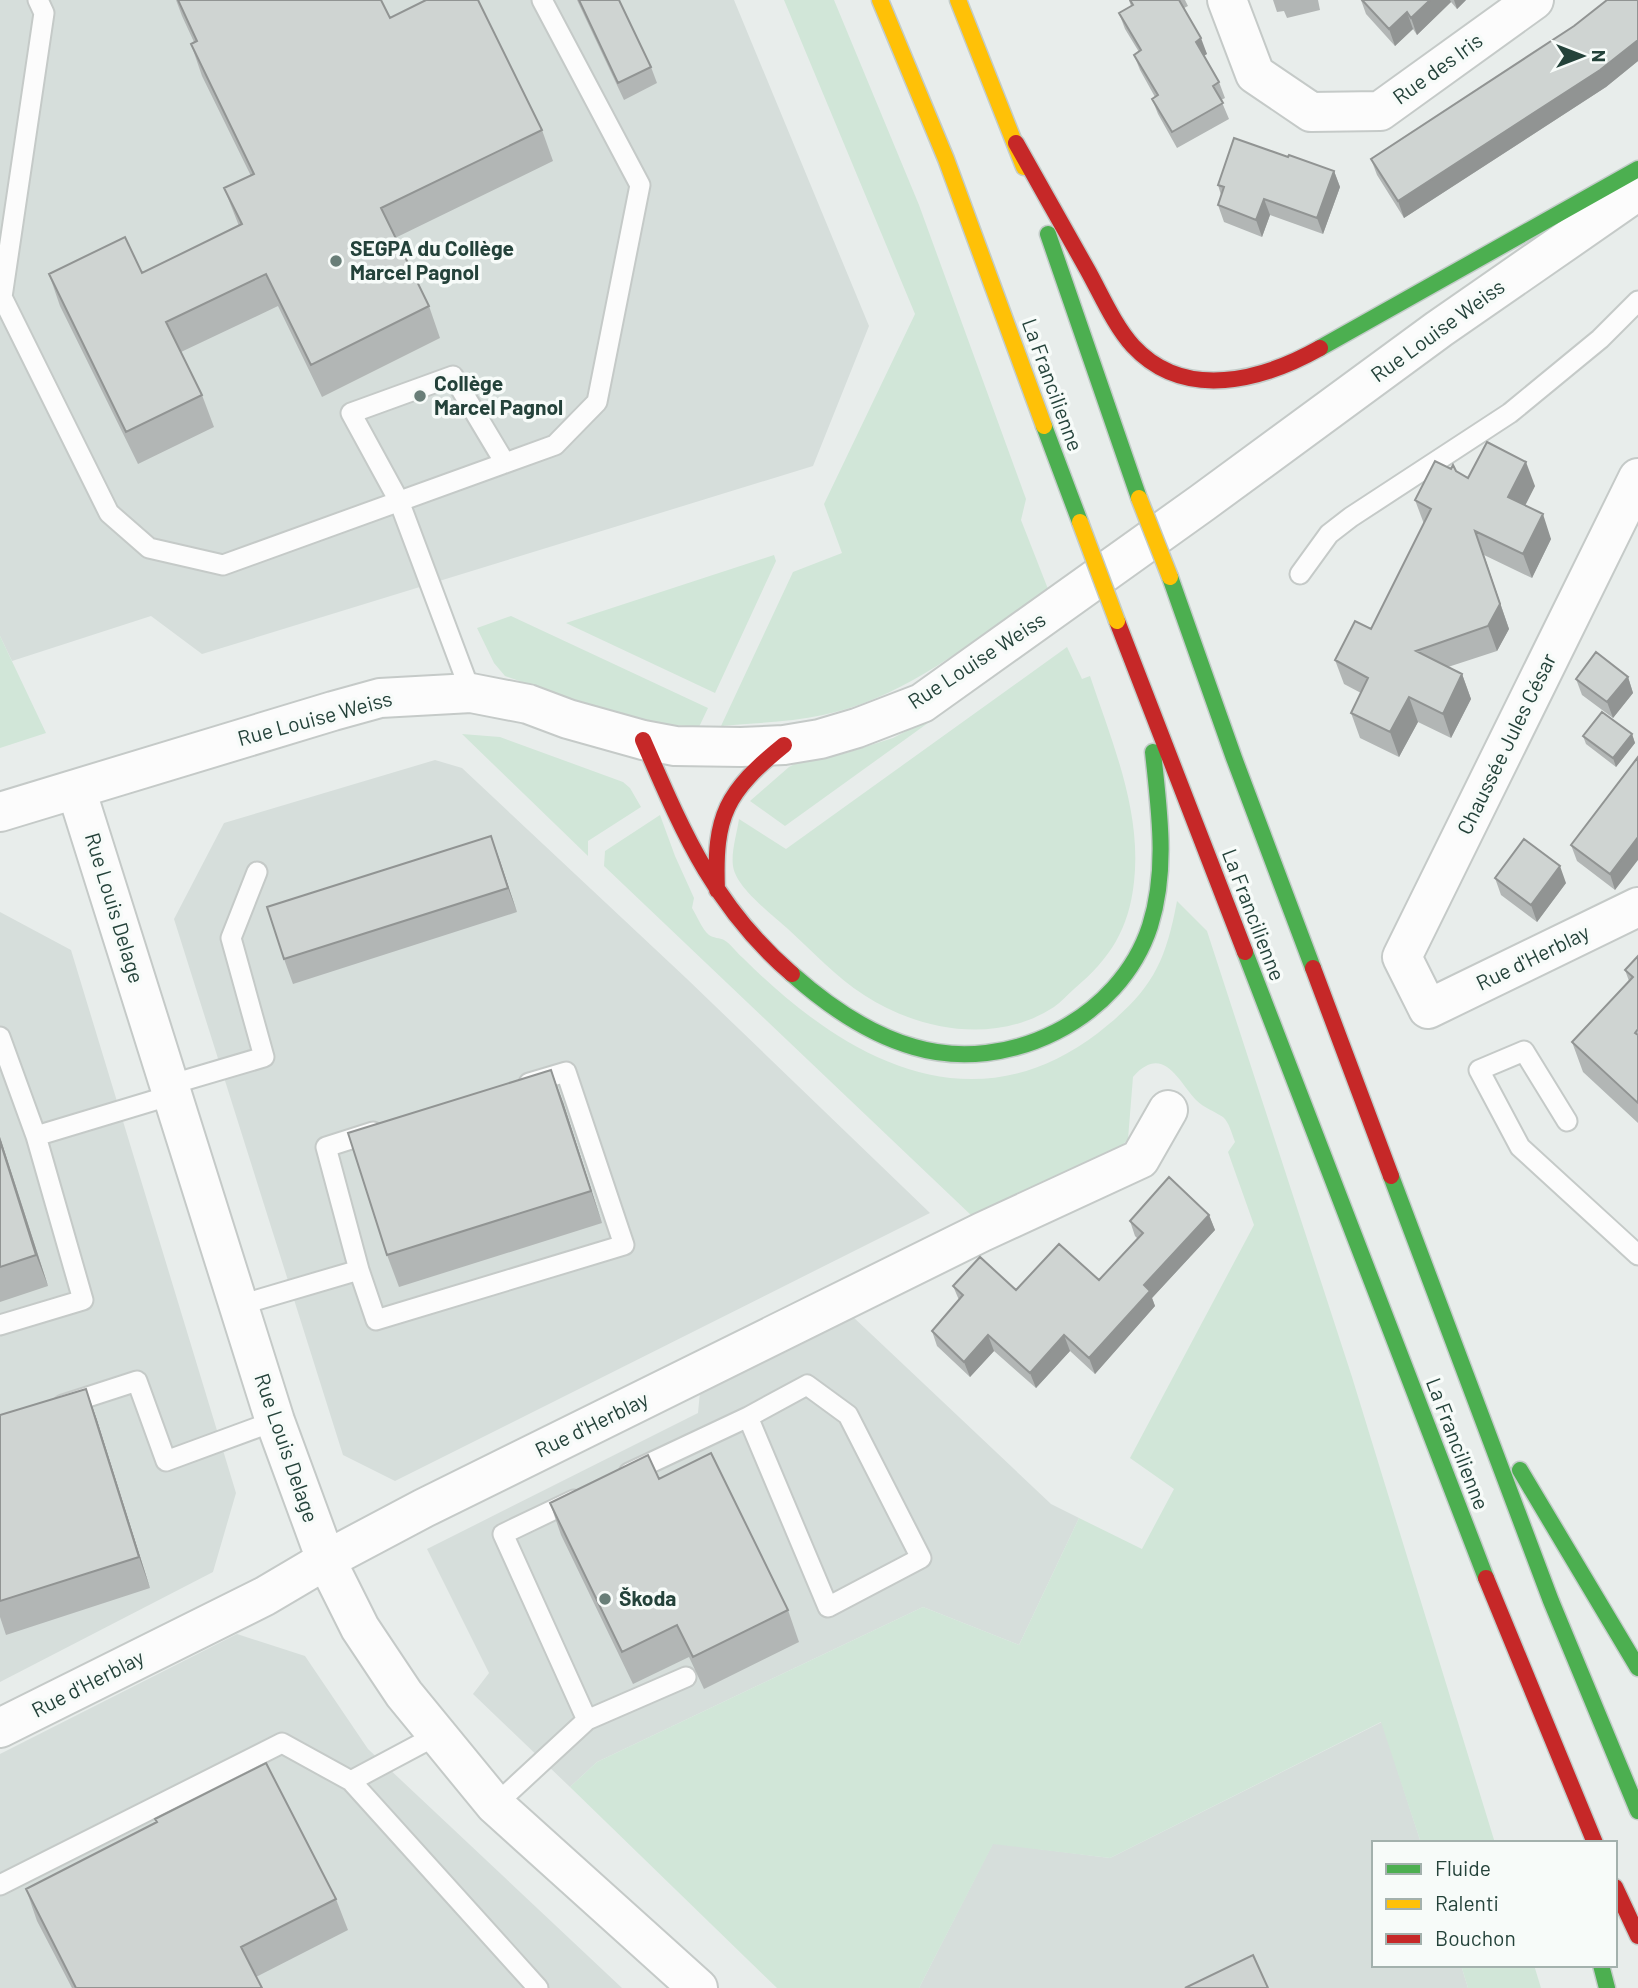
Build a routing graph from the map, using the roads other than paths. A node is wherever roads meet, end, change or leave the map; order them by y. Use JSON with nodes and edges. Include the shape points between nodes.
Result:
{"nodes":[{"id":1,"x":38,"y":0,"type":"edge"},
{"id":2,"x":542,"y":0,"type":"edge"},
{"id":3,"x":880,"y":0,"type":"edge"},
{"id":4,"x":958,"y":0,"type":"edge"},
{"id":5,"x":1227,"y":0,"type":"edge"},
{"id":6,"x":1534,"y":0,"type":"edge"},
{"id":7,"x":1016,"y":143,"type":"junction"},
{"id":8,"x":1635,"y":186,"type":"edge"},
{"id":9,"x":1638,"y":301,"type":"edge"},
{"id":10,"x":505,"y":464,"type":"junction"},
{"id":11,"x":1638,"y":478,"type":"edge"},
{"id":12,"x":399,"y":501,"type":"junction"},
{"id":13,"x":1300,"y":574,"type":"dead end"},
{"id":14,"x":471,"y":692,"type":"junction"},
{"id":15,"x":1146,"y":698,"type":"junction"},
{"id":16,"x":643,"y":740,"type":"junction"},
{"id":17,"x":784,"y":745,"type":"junction"},
{"id":18,"x":76,"y":789,"type":"junction"},
{"id":19,"x":0,"y":812,"type":"edge"},
{"id":20,"x":257,"y":872,"type":"dead end"},
{"id":21,"x":717,"y":892,"type":"junction"},
{"id":22,"x":1638,"y":907,"type":"edge"},
{"id":23,"x":1428,"y":1009,"type":"joint"},
{"id":24,"x":0,"y":1037,"type":"edge"},
{"id":25,"x":513,"y":1088,"type":"edge"},
{"id":26,"x":171,"y":1090,"type":"junction"},
{"id":27,"x":1168,"y":1110,"type":"dead end"},
{"id":28,"x":1567,"y":1121,"type":"dead end"},
{"id":29,"x":393,"y":1126,"type":"edge"},
{"id":30,"x":36,"y":1136,"type":"junction"},
{"id":31,"x":1638,"y":1255,"type":"edge"},
{"id":32,"x":359,"y":1270,"type":"junction"},
{"id":33,"x":240,"y":1305,"type":"junction"},
{"id":34,"x":0,"y":1325,"type":"edge"},
{"id":35,"x":1474,"y":1393,"type":"junction"},
{"id":36,"x":50,"y":1409,"type":"edge"},
{"id":37,"x":748,"y":1417,"type":"junction"},
{"id":38,"x":275,"y":1421,"type":"junction"},
{"id":39,"x":613,"y":1481,"type":"edge"},
{"id":40,"x":589,"y":1493,"type":"edge"},
{"id":41,"x":326,"y":1560,"type":"junction"},
{"id":42,"x":1511,"y":1642,"type":"junction"},
{"id":43,"x":1638,"y":1668,"type":"edge"},
{"id":44,"x":686,"y":1677,"type":"edge"},
{"id":45,"x":587,"y":1720,"type":"junction"},
{"id":46,"x":0,"y":1728,"type":"edge"},
{"id":47,"x":439,"y":1734,"type":"junction"},
{"id":48,"x":1545,"y":1763,"type":"dead end"},
{"id":49,"x":351,"y":1781,"type":"junction"},
{"id":50,"x":495,"y":1805,"type":"junction"},
{"id":51,"x":1638,"y":1811,"type":"edge"},
{"id":52,"x":1594,"y":1841,"type":"edge"},
{"id":53,"x":0,"y":1885,"type":"edge"},
{"id":54,"x":1617,"y":1890,"type":"edge"},
{"id":55,"x":1638,"y":1936,"type":"edge"},
{"id":56,"x":1602,"y":1967,"type":"edge"},
{"id":57,"x":538,"y":1988,"type":"edge"},
{"id":58,"x":698,"y":1988,"type":"edge"},
{"id":59,"x":1607,"y":1988,"type":"edge"}],
"edges":[{"from":1,"to":12,"type":"lane","via":[[44,13],[2,297],[110,513],[149,548],[223,565]]},
{"from":2,"to":10,"type":"lane","via":[[640,185],[597,402],[555,445]]},
{"from":3,"to":15,"type":"highway","name":"La Francilienne","bridge":true,"via":[[946,159]]},
{"from":4,"to":7,"type":"highway","name":"La Francilienne"},
{"from":5,"to":6,"type":"street","name":"Rue des Iris","via":[[1255,74],[1311,112],[1380,111]]},
{"from":7,"to":8,"type":"highway","via":[[1133,346],[1160,368],[1220,381],[1253,377],[1300,359]]},
{"from":7,"to":35,"type":"highway","name":"La Francilienne","bridge":true,"via":[[1234,758]]},
{"from":8,"to":17,"type":"street","name":"Rue Louise Weiss","via":[[922,703],[857,728]]},
{"from":9,"to":13,"type":"lane","via":[[1601,339],[1510,413],[1329,534]]},
{"from":10,"to":12,"type":"lane"},
{"from":10,"to":12,"type":"lane","via":[[453,376],[351,413]]},
{"from":11,"to":23,"type":"street","name":"Chaussée Jules César","via":[[1402,957]]},
{"from":12,"to":14,"type":"lane"},
{"from":14,"to":16,"type":"street","name":"Rue Louise Weiss","via":[[528,704]]},
{"from":14,"to":18,"type":"street","name":"Rue Louise Weiss","via":[[380,698]]},
{"from":15,"to":21,"type":"highway","via":[[1161,858],[1157,900],[1130,970],[1093,1009],[1049,1038],[1015,1049],[969,1055],[913,1047],[881,1036],[803,982],[757,941]]},
{"from":15,"to":42,"type":"highway","name":"La Francilienne"},
{"from":16,"to":17,"type":"street","name":"Rue Louise Weiss","via":[[694,747]]},
{"from":16,"to":21,"type":"highway"},
{"from":17,"to":21,"type":"highway","via":[[740,785],[719,822]]},
{"from":18,"to":19,"type":"street","name":"Rue Louise Weiss"},
{"from":18,"to":26,"type":"street","name":"Rue Louis Delage"},
{"from":20,"to":26,"type":"lane","via":[[231,938],[264,1057]]},
{"from":22,"to":23,"type":"street","name":"Rue d'Herblay"},
{"from":24,"to":30,"type":"lane"},
{"from":25,"to":32,"type":"lane","via":[[566,1072],[624,1245],[376,1320]]},
{"from":26,"to":30,"type":"lane"},
{"from":26,"to":33,"type":"street","name":"Rue Louis Delage"},
{"from":27,"to":41,"type":"street","name":"Rue d'Herblay","via":[[1140,1159],[982,1232]]},
{"from":28,"to":31,"type":"lane","via":[[1524,1051],[1479,1070],[1520,1147]]},
{"from":29,"to":32,"type":"lane","via":[[326,1147]]},
{"from":30,"to":34,"type":"lane","via":[[83,1300]]},
{"from":32,"to":33,"type":"lane"},
{"from":33,"to":38,"type":"street","name":"Rue Louis Delage"},
{"from":35,"to":43,"type":"highway"},
{"from":35,"to":51,"type":"highway","name":"La Francilienne","via":[[1551,1601]]},
{"from":36,"to":38,"type":"lane","via":[[137,1381],[166,1461]]},
{"from":37,"to":37,"type":"lane","via":[[828,1607],[921,1558],[848,1415],[807,1385]]},
{"from":37,"to":39,"type":"lane"},
{"from":38,"to":41,"type":"street","name":"Rue Louis Delage"},
{"from":40,"to":45,"type":"lane","via":[[503,1534]]},
{"from":41,"to":46,"type":"street","name":"Rue d'Herblay","via":[[265,1596]]},
{"from":41,"to":47,"type":"street","name":"Rue Louis Delage","via":[[382,1662]]},
{"from":42,"to":48,"type":"highway"},
{"from":42,"to":52,"type":"highway","name":"La Francilienne"},
{"from":44,"to":45,"type":"lane"},
{"from":45,"to":50,"type":"lane"},
{"from":47,"to":49,"type":"lane"},
{"from":47,"to":50,"type":"street","name":"Rue Louis Delage"},
{"from":49,"to":53,"type":"lane","via":[[282,1743]]},
{"from":49,"to":57,"type":"lane"},
{"from":50,"to":58,"type":"street","name":"Rue Louis Delage"},
{"from":54,"to":55,"type":"highway"},
{"from":56,"to":59,"type":"highway"}]}
